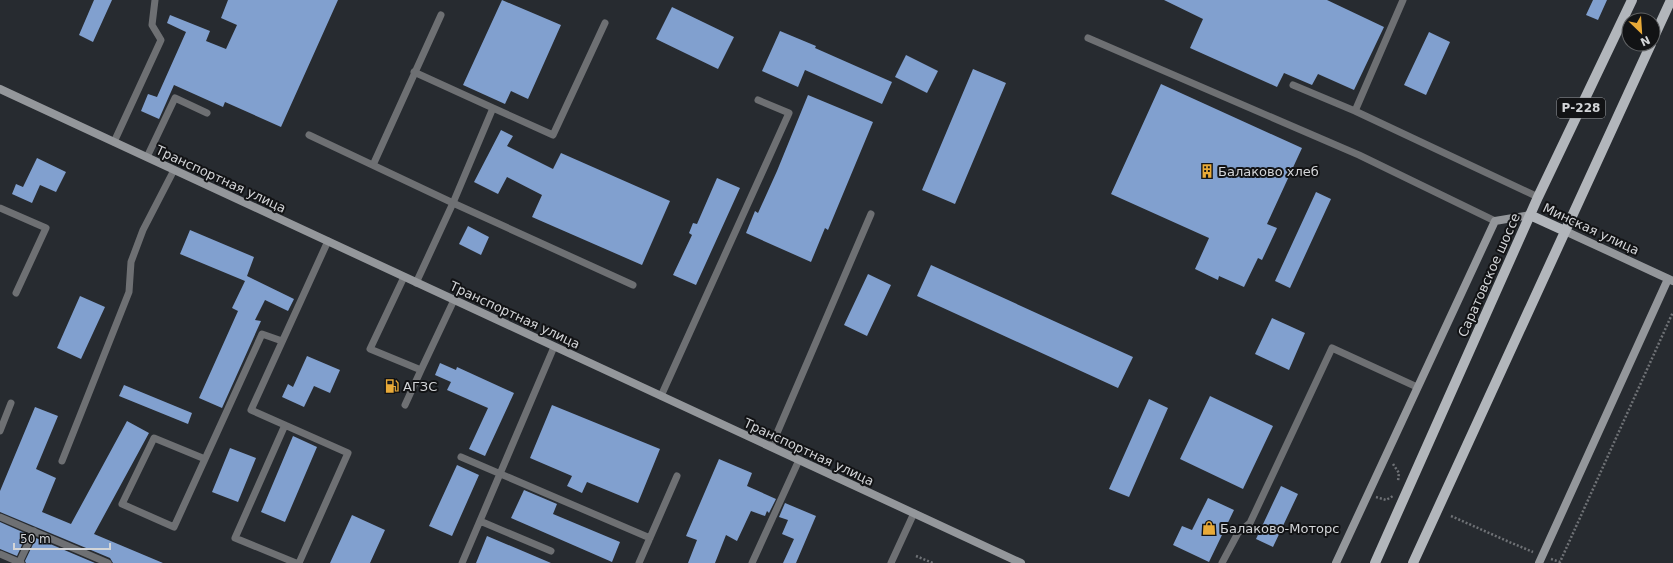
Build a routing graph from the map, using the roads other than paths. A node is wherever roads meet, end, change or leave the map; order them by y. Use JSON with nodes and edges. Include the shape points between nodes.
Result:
{"nodes":[{"id":1,"x":155,"y":0,"type":"edge"},
{"id":2,"x":1403,"y":0,"type":"edge"},
{"id":3,"x":1632,"y":0,"type":"edge"},
{"id":4,"x":1671,"y":0,"type":"edge"},
{"id":5,"x":441,"y":14,"type":"dead end"},
{"id":6,"x":1661,"y":22,"type":"edge"},
{"id":7,"x":605,"y":23,"type":"dead end"},
{"id":8,"x":1088,"y":38,"type":"dead end"},
{"id":9,"x":1647,"y":52,"type":"edge"},
{"id":10,"x":414,"y":72,"type":"junction"},
{"id":11,"x":1293,"y":85,"type":"dead end"},
{"id":12,"x":0,"y":89,"type":"edge"},
{"id":13,"x":758,"y":100,"type":"dead end"},
{"id":14,"x":493,"y":108,"type":"junction"},
{"id":15,"x":1355,"y":111,"type":"junction"},
{"id":16,"x":207,"y":113,"type":"dead end"},
{"id":17,"x":309,"y":134,"type":"dead end"},
{"id":18,"x":114,"y":142,"type":"junction"},
{"id":19,"x":147,"y":157,"type":"junction"},
{"id":20,"x":373,"y":165,"type":"junction"},
{"id":21,"x":174,"y":170,"type":"junction"},
{"id":22,"x":1538,"y":197,"type":"junction"},
{"id":23,"x":453,"y":203,"type":"junction"},
{"id":24,"x":0,"y":208,"type":"edge"},
{"id":25,"x":871,"y":214,"type":"dead end"},
{"id":26,"x":1530,"y":216,"type":"junction"},
{"id":27,"x":1494,"y":221,"type":"junction"},
{"id":28,"x":1565,"y":231,"type":"junction"},
{"id":29,"x":328,"y":241,"type":"junction"},
{"id":30,"x":404,"y":277,"type":"junction"},
{"id":31,"x":1670,"y":280,"type":"edge"},
{"id":32,"x":416,"y":283,"type":"junction"},
{"id":33,"x":633,"y":285,"type":"dead end"},
{"id":34,"x":16,"y":293,"type":"dead end"},
{"id":35,"x":454,"y":300,"type":"junction"},
{"id":36,"x":282,"y":341,"type":"junction"},
{"id":37,"x":554,"y":347,"type":"junction"},
{"id":38,"x":421,"y":370,"type":"junction"},
{"id":39,"x":1418,"y":387,"type":"junction"},
{"id":40,"x":661,"y":396,"type":"junction"},
{"id":41,"x":11,"y":403,"type":"dead end"},
{"id":42,"x":405,"y":405,"type":"dead end"},
{"id":43,"x":285,"y":425,"type":"junction"},
{"id":44,"x":0,"y":430,"type":"edge"},
{"id":45,"x":771,"y":447,"type":"junction"},
{"id":46,"x":461,"y":456,"type":"dead end"},
{"id":47,"x":205,"y":459,"type":"junction"},
{"id":48,"x":799,"y":460,"type":"junction"},
{"id":49,"x":62,"y":461,"type":"dead end"},
{"id":50,"x":500,"y":474,"type":"junction"},
{"id":51,"x":677,"y":476,"type":"dead end"},
{"id":52,"x":914,"y":514,"type":"junction"},
{"id":53,"x":0,"y":517,"type":"edge"},
{"id":54,"x":480,"y":521,"type":"junction"},
{"id":55,"x":34,"y":531,"type":"junction"},
{"id":56,"x":650,"y":538,"type":"junction"},
{"id":57,"x":551,"y":552,"type":"dead end"},
{"id":58,"x":0,"y":554,"type":"edge"},
{"id":59,"x":20,"y":563,"type":"edge"},
{"id":60,"x":108,"y":563,"type":"edge"},
{"id":61,"x":297,"y":563,"type":"edge"},
{"id":62,"x":462,"y":563,"type":"edge"},
{"id":63,"x":640,"y":563,"type":"edge"},
{"id":64,"x":752,"y":563,"type":"edge"},
{"id":65,"x":891,"y":563,"type":"edge"},
{"id":66,"x":1021,"y":563,"type":"edge"},
{"id":67,"x":1222,"y":563,"type":"edge"},
{"id":68,"x":1336,"y":563,"type":"edge"},
{"id":69,"x":1375,"y":563,"type":"edge"},
{"id":70,"x":1413,"y":563,"type":"edge"},
{"id":71,"x":1539,"y":563,"type":"edge"}],
"edges":[{"from":1,"to":18,"type":"lane","via":[[152,25],[161,40]]},
{"from":2,"to":15,"type":"lane"},
{"from":3,"to":22,"type":"main road","name":"Саратовское шоссе","number":"Р-228"},
{"from":4,"to":6,"type":"main road"},
{"from":5,"to":10,"type":"lane"},
{"from":7,"to":14,"type":"lane","via":[[554,135]]},
{"from":8,"to":27,"type":"lane","via":[[1359,155]]},
{"from":9,"to":28,"type":"main road"},
{"from":10,"to":14,"type":"lane"},
{"from":10,"to":20,"type":"lane"},
{"from":11,"to":15,"type":"lane"},
{"from":12,"to":18,"type":"main road","name":"Транспортная улица"},
{"from":13,"to":40,"type":"lane","via":[[789,114]]},
{"from":14,"to":23,"type":"lane"},
{"from":15,"to":22,"type":"lane"},
{"from":16,"to":19,"type":"lane","via":[[175,98]]},
{"from":17,"to":20,"type":"lane"},
{"from":18,"to":19,"type":"main road","name":"Транспортная улица"},
{"from":19,"to":21,"type":"main road","name":"Транспортная улица"},
{"from":20,"to":23,"type":"lane"},
{"from":21,"to":29,"type":"main road","name":"Транспортная улица"},
{"from":21,"to":49,"type":"lane","via":[[142,230],[131,262],[129,292]]},
{"from":22,"to":26,"type":"main road","name":"Саратовское шоссе","number":"Р-228"},
{"from":23,"to":32,"type":"lane"},
{"from":23,"to":33,"type":"lane"},
{"from":24,"to":34,"type":"lane","via":[[46,228]]},
{"from":25,"to":45,"type":"lane"},
{"from":26,"to":27,"type":"main road","name":"Минская улица"},
{"from":26,"to":28,"type":"main road","name":"Минская улица"},
{"from":26,"to":69,"type":"main road","name":"Саратовское шоссе"},
{"from":27,"to":39,"type":"main road"},
{"from":28,"to":31,"type":"main road","name":"Минская улица"},
{"from":28,"to":70,"type":"main road"},
{"from":29,"to":30,"type":"main road","name":"Транспортная улица"},
{"from":29,"to":36,"type":"lane"},
{"from":30,"to":32,"type":"main road","name":"Транспортная улица"},
{"from":30,"to":38,"type":"lane","via":[[370,349]]},
{"from":31,"to":71,"type":"main road"},
{"from":32,"to":35,"type":"main road","name":"Транспортная улица"},
{"from":35,"to":37,"type":"main road","name":"Транспортная улица"},
{"from":35,"to":38,"type":"lane"},
{"from":36,"to":43,"type":"lane","via":[[251,410]]},
{"from":36,"to":47,"type":"lane","via":[[262,334]]},
{"from":37,"to":40,"type":"main road","name":"Транспортная улица"},
{"from":37,"to":50,"type":"lane"},
{"from":38,"to":42,"type":"lane"},
{"from":39,"to":67,"type":"lane","via":[[1332,348],[1250,523],[1238,533]]},
{"from":39,"to":68,"type":"main road"},
{"from":40,"to":45,"type":"main road","name":"Транспортная улица"},
{"from":41,"to":44,"type":"lane"},
{"from":43,"to":61,"type":"lane","via":[[348,453]]},
{"from":43,"to":61,"type":"lane","via":[[235,538]]},
{"from":45,"to":48,"type":"main road","name":"Транспортная улица"},
{"from":46,"to":50,"type":"lane"},
{"from":47,"to":47,"type":"lane","via":[[154,438],[122,504],[174,527]]},
{"from":48,"to":52,"type":"main road","name":"Транспортная улица"},
{"from":48,"to":64,"type":"lane"},
{"from":50,"to":54,"type":"lane"},
{"from":50,"to":56,"type":"lane"},
{"from":51,"to":56,"type":"lane"},
{"from":52,"to":65,"type":"lane"},
{"from":52,"to":66,"type":"main road","name":"Транспортная улица"},
{"from":53,"to":55,"type":"lane"},
{"from":54,"to":57,"type":"lane"},
{"from":54,"to":62,"type":"lane"},
{"from":55,"to":59,"type":"lane"},
{"from":55,"to":60,"type":"lane"},
{"from":56,"to":63,"type":"lane"},
{"from":58,"to":59,"type":"lane"}]}
